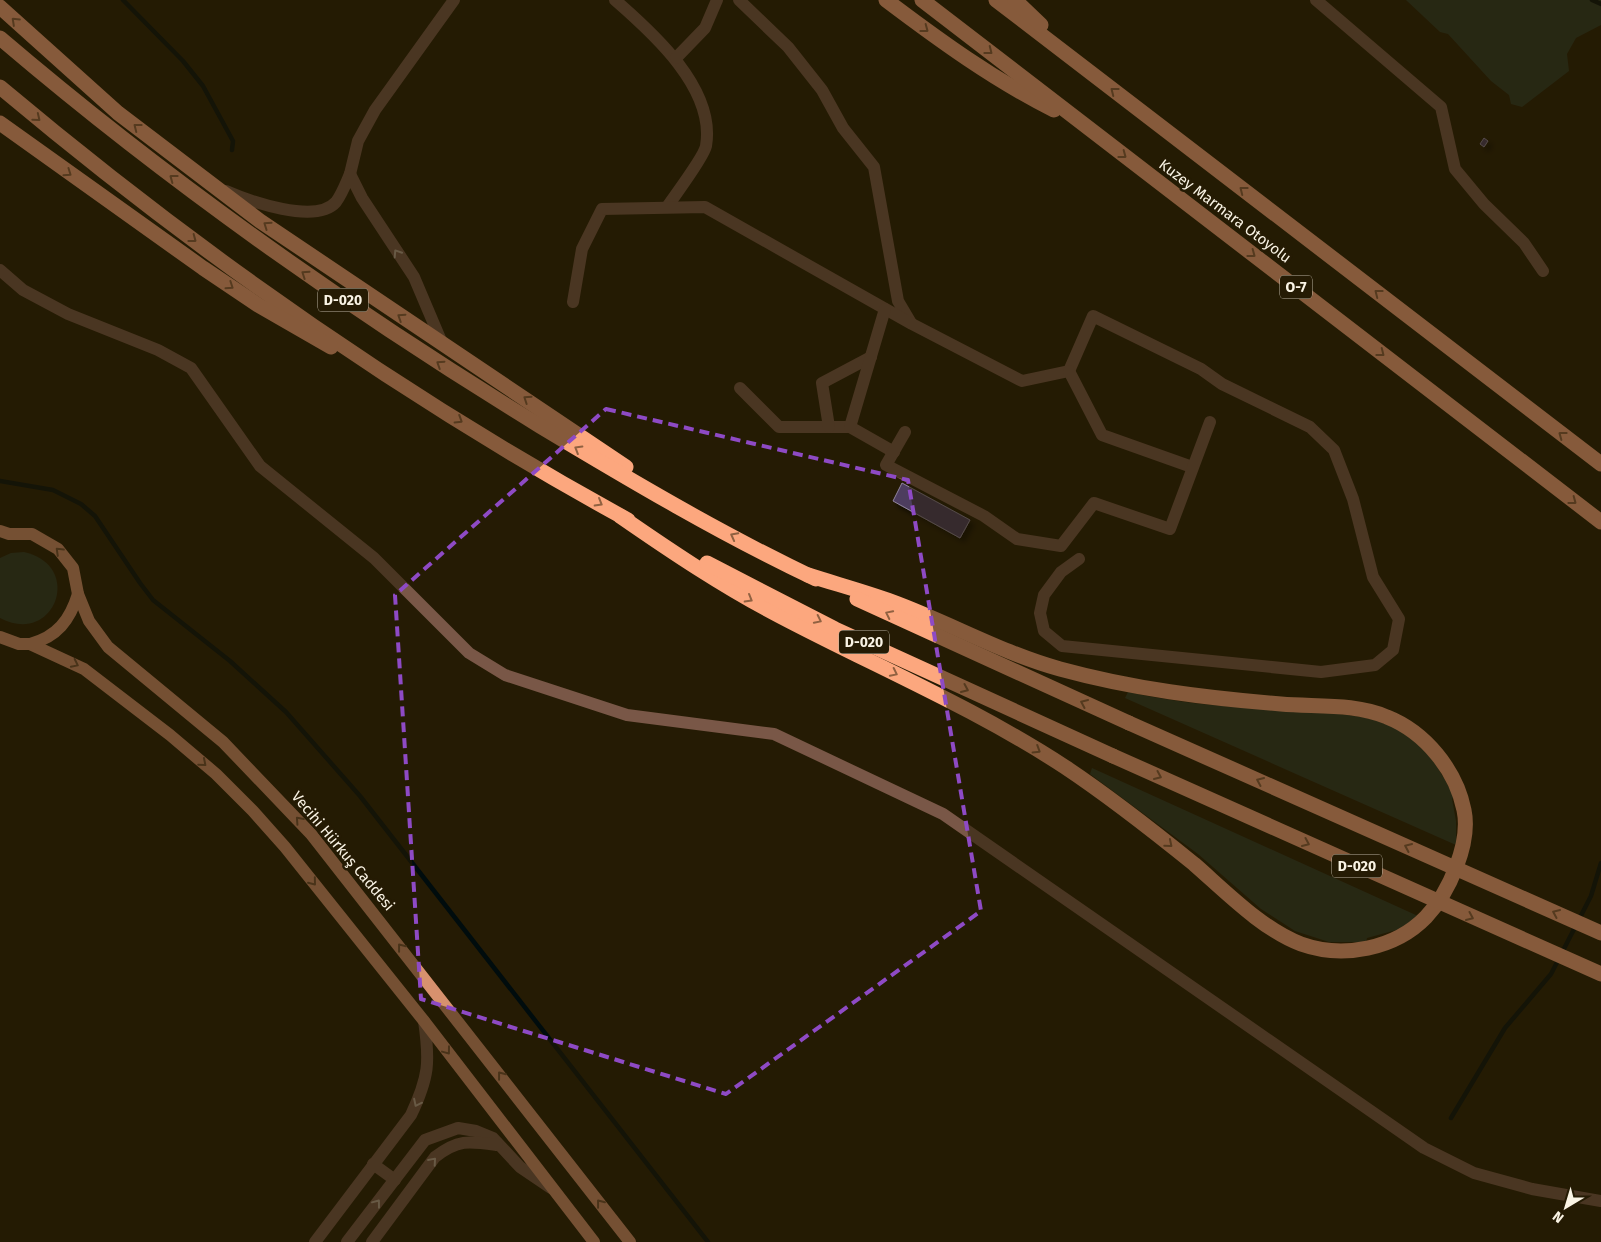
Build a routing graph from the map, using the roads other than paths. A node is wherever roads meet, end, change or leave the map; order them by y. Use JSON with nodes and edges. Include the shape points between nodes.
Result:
{"nodes":[{"id":1,"x":454,"y":0,"type":"edge"},
{"id":2,"x":615,"y":0,"type":"edge"},
{"id":3,"x":717,"y":0,"type":"edge"},
{"id":4,"x":739,"y":0,"type":"edge"},
{"id":5,"x":886,"y":0,"type":"edge"},
{"id":6,"x":922,"y":0,"type":"edge"},
{"id":7,"x":996,"y":0,"type":"edge"},
{"id":8,"x":1015,"y":0,"type":"edge"},
{"id":9,"x":1316,"y":0,"type":"edge"},
{"id":10,"x":0,"y":7,"type":"edge"},
{"id":11,"x":0,"y":38,"type":"edge"},
{"id":12,"x":676,"y":58,"type":"junction"},
{"id":13,"x":1083,"y":67,"type":"junction"},
{"id":14,"x":0,"y":87,"type":"edge"},
{"id":15,"x":0,"y":123,"type":"edge"},
{"id":16,"x":1084,"y":126,"type":"junction"},
{"id":17,"x":350,"y":174,"type":"junction"},
{"id":18,"x":208,"y":183,"type":"junction"},
{"id":19,"x":667,"y":207,"type":"junction"},
{"id":20,"x":0,"y":270,"type":"edge"},
{"id":21,"x":1543,"y":270,"type":"dead end"},
{"id":22,"x":573,"y":302,"type":"dead end"},
{"id":23,"x":885,"y":309,"type":"junction"},
{"id":24,"x":912,"y":324,"type":"junction"},
{"id":25,"x":442,"y":343,"type":"junction"},
{"id":26,"x":870,"y":357,"type":"junction"},
{"id":27,"x":1069,"y":371,"type":"junction"},
{"id":28,"x":388,"y":375,"type":"junction"},
{"id":29,"x":740,"y":388,"type":"dead end"},
{"id":30,"x":1210,"y":422,"type":"dead end"},
{"id":31,"x":829,"y":427,"type":"junction"},
{"id":32,"x":850,"y":427,"type":"junction"},
{"id":33,"x":905,"y":432,"type":"dead end"},
{"id":34,"x":894,"y":452,"type":"junction"},
{"id":35,"x":1601,"y":464,"type":"edge"},
{"id":36,"x":1192,"y":467,"type":"junction"},
{"id":37,"x":620,"y":516,"type":"junction"},
{"id":38,"x":1601,"y":522,"type":"edge"},
{"id":39,"x":712,"y":525,"type":"junction"},
{"id":40,"x":3,"y":534,"type":"edge"},
{"id":41,"x":1079,"y":559,"type":"dead end"},
{"id":42,"x":808,"y":575,"type":"junction"},
{"id":43,"x":78,"y":594,"type":"junction"},
{"id":44,"x":0,"y":637,"type":"edge"},
{"id":45,"x":30,"y":644,"type":"junction"},
{"id":46,"x":1601,"y":933,"type":"edge"},
{"id":47,"x":1601,"y":974,"type":"edge"},
{"id":48,"x":424,"y":1021,"type":"junction"},
{"id":49,"x":502,"y":1146,"type":"junction"},
{"id":50,"x":373,"y":1164,"type":"junction"},
{"id":51,"x":395,"y":1180,"type":"junction"},
{"id":52,"x":552,"y":1188,"type":"junction"},
{"id":53,"x":1601,"y":1201,"type":"edge"},
{"id":54,"x":315,"y":1242,"type":"edge"},
{"id":55,"x":347,"y":1242,"type":"edge"},
{"id":56,"x":372,"y":1242,"type":"edge"},
{"id":57,"x":594,"y":1242,"type":"edge"},
{"id":58,"x":630,"y":1242,"type":"edge"}],
"edges":[{"from":1,"to":17,"type":"street","via":[[375,110],[358,141]]},
{"from":2,"to":12,"type":"street"},
{"from":3,"to":12,"type":"street","via":[[706,28]]},
{"from":4,"to":24,"type":"street","via":[[788,47],[822,90],[843,128],[874,167],[898,301]]},
{"from":5,"to":16,"type":"highway","one_way":true,"via":[[936,38],[1018,92]]},
{"from":6,"to":16,"type":"highway","name":"Kuzey Marmara Otoyolu","number":"O-7","one_way":true},
{"from":7,"to":13,"type":"highway","name":"Kuzey Marmara Otoyolu"},
{"from":8,"to":13,"type":"highway"},
{"from":9,"to":21,"type":"street","via":[[1442,107],[1455,169],[1484,204],[1524,243]]},
{"from":18,"to":10,"type":"highway","one_way":true,"via":[[118,113]]},
{"from":39,"to":11,"type":"highway","number":"D-020","one_way":true,"via":[[500,402],[284,260],[104,125]]},
{"from":12,"to":19,"type":"street","via":[[705,111],[706,147]]},
{"from":35,"to":13,"type":"highway","name":"Kuzey Marmara Otoyolu","one_way":true},
{"from":14,"to":28,"type":"highway","number":"D-020","one_way":true,"via":[[202,246]]},
{"from":15,"to":28,"type":"highway","one_way":true,"via":[[258,305],[330,347]]},
{"from":16,"to":38,"type":"highway","name":"Kuzey Marmara Otoyolu","number":"O-7","one_way":true},
{"from":17,"to":18,"type":"street","via":[[336,202],[312,212],[247,200]]},
{"from":25,"to":17,"type":"street","one_way":true,"via":[[414,277]]},
{"from":25,"to":18,"type":"highway","one_way":true,"via":[[316,260]]},
{"from":19,"to":22,"type":"street","via":[[602,209],[582,249]]},
{"from":19,"to":23,"type":"street","via":[[705,208]]},
{"from":20,"to":53,"type":"street","via":[[23,290],[68,314],[158,350],[191,368],[260,466],[374,558],[469,653],[505,675],[627,715],[774,734],[943,814],[1424,1148],[1474,1173],[1532,1189]]},
{"from":23,"to":24,"type":"street"},
{"from":23,"to":26,"type":"street"},
{"from":24,"to":27,"type":"street","via":[[1022,382]]},
{"from":39,"to":25,"type":"highway","one_way":true},
{"from":26,"to":31,"type":"street","via":[[822,382]]},
{"from":26,"to":32,"type":"street"},
{"from":27,"to":36,"type":"street","via":[[1102,435]]},
{"from":27,"to":41,"type":"street","via":[[1094,316],[1310,427],[1334,450],[1353,499],[1373,577],[1399,619],[1394,650],[1375,665],[1321,672],[1062,646],[1044,630],[1040,613],[1044,595],[1061,572]]},
{"from":28,"to":37,"type":"highway","number":"D-020","one_way":true},
{"from":29,"to":31,"type":"street","via":[[779,427]]},
{"from":30,"to":36,"type":"street"},
{"from":31,"to":32,"type":"street"},
{"from":32,"to":34,"type":"street"},
{"from":33,"to":34,"type":"street"},
{"from":34,"to":36,"type":"street","via":[[886,465],[984,516],[1016,539],[1061,546],[1094,503],[1170,529]]},
{"from":37,"to":42,"type":"highway","one_way":true,"via":[[686,562],[775,614],[981,716],[1062,766],[1158,834],[1285,937],[1315,948],[1335,951],[1373,947],[1415,927],[1448,887],[1466,829],[1459,792],[1449,770],[1434,750],[1387,716],[1354,708],[1187,695],[1121,685],[1055,668],[974,638],[894,602]]},
{"from":37,"to":47,"type":"highway","number":"D-020","one_way":true,"bridge":true,"via":[[835,629]]},
{"from":42,"to":39,"type":"highway","number":"D-020","one_way":true},
{"from":43,"to":40,"type":"main road","name":"Vecihi Hürkuş Caddesi","one_way":true,"via":[[73,568],[58,549],[32,534]]},
{"from":46,"to":42,"type":"highway","number":"D-020","one_way":true,"bridge":true,"via":[[1129,723]]},
{"from":43,"to":45,"type":"main road","via":[[62,626],[45,639]]},
{"from":58,"to":43,"type":"main road","name":"Vecihi Hürkuş Caddesi","one_way":true,"via":[[311,834],[223,742],[108,646],[89,621]]},
{"from":44,"to":45,"type":"main road"},
{"from":45,"to":48,"type":"main road","one_way":true,"via":[[84,669],[126,699],[216,774],[285,847]]},
{"from":48,"to":50,"type":"street","one_way":true,"via":[[429,1067],[422,1092],[411,1115]]},
{"from":48,"to":52,"type":"main road","one_way":true},
{"from":49,"to":51,"type":"street","via":[[476,1131],[458,1128],[440,1133],[425,1140]]},
{"from":49,"to":52,"type":"street","via":[[520,1167]]},
{"from":56,"to":49,"type":"street","one_way":true,"via":[[435,1158],[448,1147],[462,1142]]},
{"from":50,"to":51,"type":"street"},
{"from":50,"to":54,"type":"street"},
{"from":55,"to":51,"type":"street","one_way":true},
{"from":52,"to":57,"type":"main road"}]}
